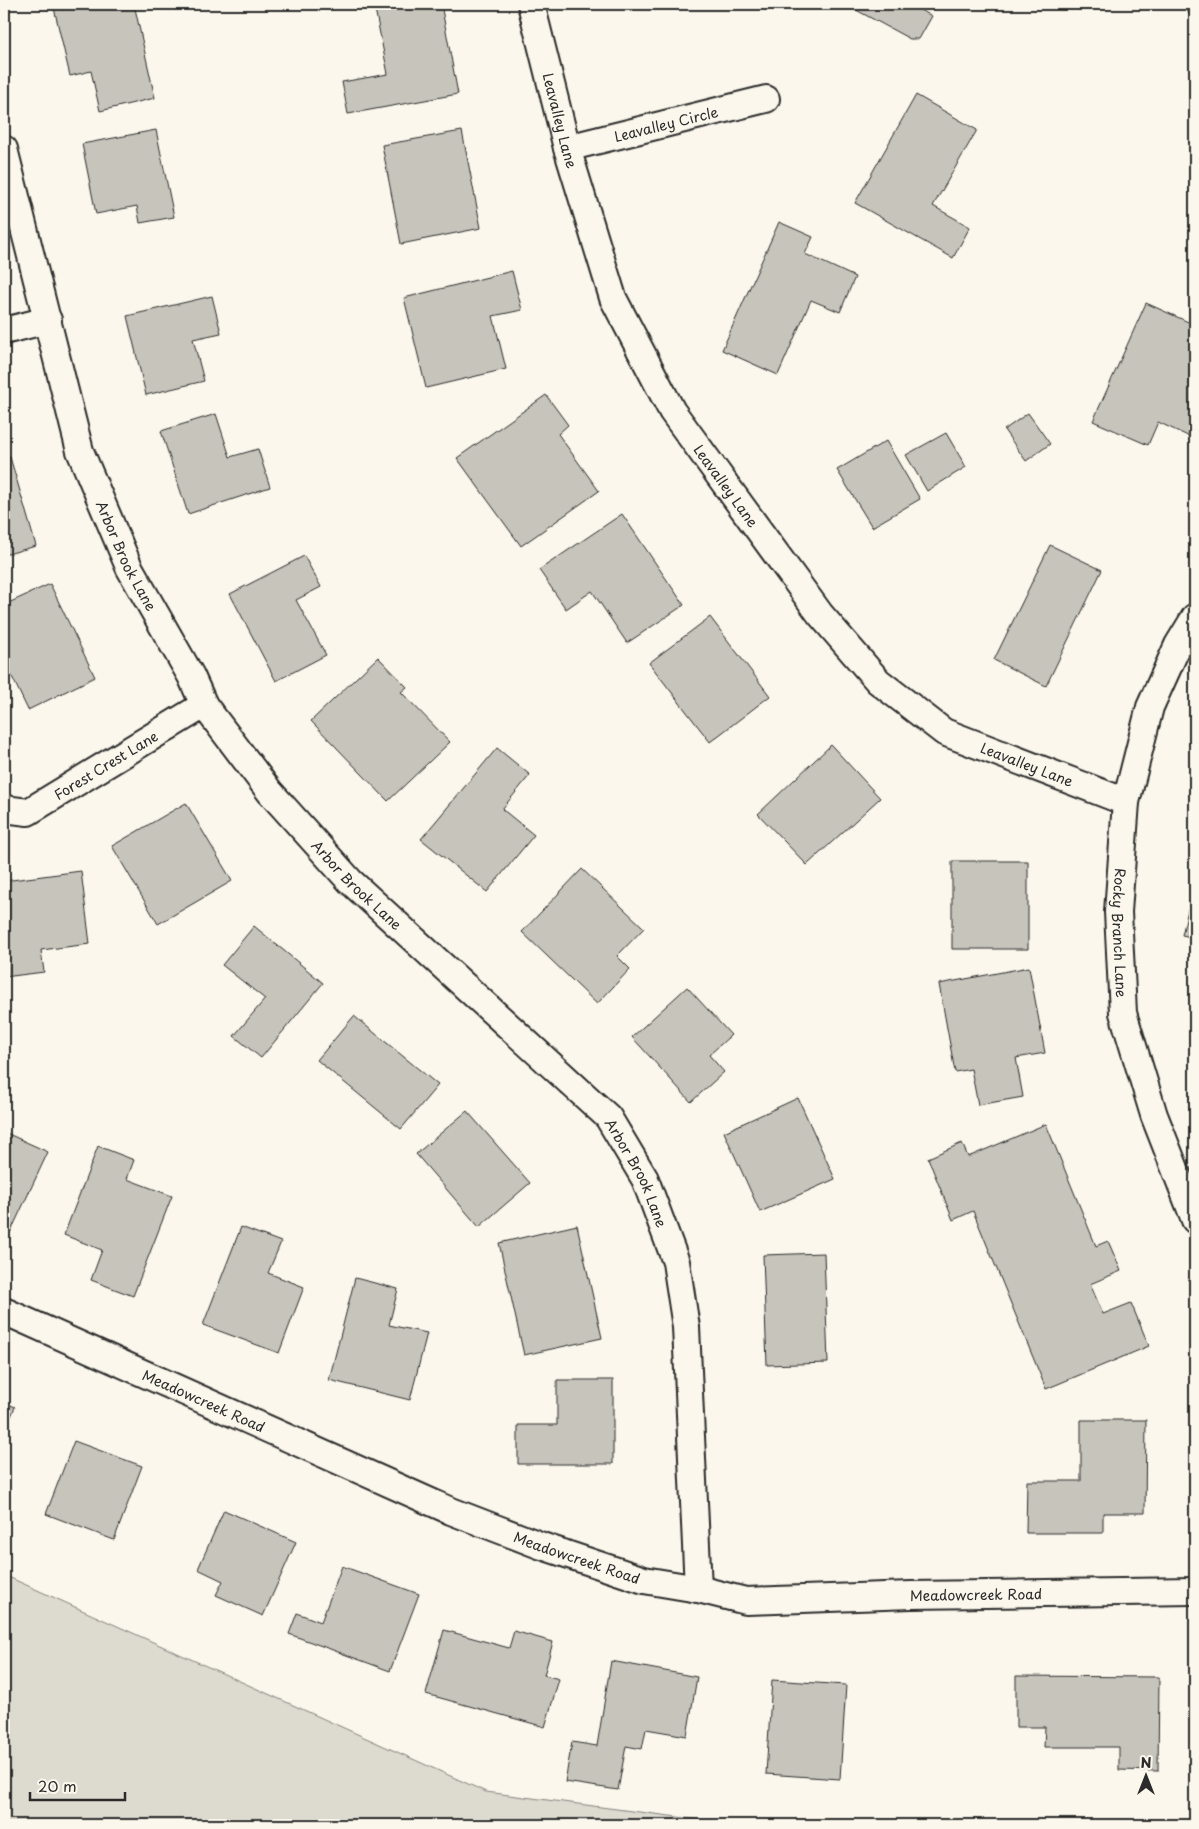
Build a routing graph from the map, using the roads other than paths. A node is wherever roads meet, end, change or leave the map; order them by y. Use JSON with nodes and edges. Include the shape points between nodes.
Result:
{"nodes":[{"id":1,"x":531,"y":4,"type":"edge"},
{"id":2,"x":766,"y":99,"type":"dead end"},
{"id":3,"x":567,"y":148,"type":"junction"},
{"id":4,"x":4,"y":149,"type":"edge"},
{"id":5,"x":48,"y":320,"type":"junction"},
{"id":6,"x":4,"y":330,"type":"edge"},
{"id":7,"x":1195,"y":618,"type":"edge"},
{"id":8,"x":204,"y":704,"type":"junction"},
{"id":9,"x":1126,"y":802,"type":"junction"},
{"id":10,"x":4,"y":809,"type":"edge"},
{"id":11,"x":1195,"y":1220,"type":"edge"},
{"id":12,"x":4,"y":1311,"type":"edge"},
{"id":13,"x":698,"y":1589,"type":"junction"},
{"id":14,"x":1195,"y":1590,"type":"edge"}],
"edges":[{"from":1,"to":3,"type":"street","name":"Leavalley Lane"},
{"from":2,"to":3,"type":"street","name":"Leavalley Circle"},
{"from":3,"to":9,"type":"street","name":"Leavalley Lane","via":[[613,298],[672,411],[820,614],[878,682],[944,732]]},
{"from":4,"to":5,"type":"street","name":"Arbor Brook Lane"},
{"from":5,"to":6,"type":"street"},
{"from":5,"to":8,"type":"street","name":"Arbor Brook Lane","via":[[80,451],[129,567]]},
{"from":7,"to":9,"type":"street","name":"Rocky Branch Lane","via":[[1178,645],[1150,707]]},
{"from":8,"to":10,"type":"street","name":"Forest Crest Lane","via":[[28,812]]},
{"from":8,"to":13,"type":"street","name":"Arbor Brook Lane","via":[[270,792],[350,881],[608,1117],[644,1179],[676,1262],[686,1327]]},
{"from":9,"to":11,"type":"street","name":"Rocky Branch Lane","via":[[1118,912],[1122,1013],[1154,1115]]},
{"from":12,"to":13,"type":"street","name":"Meadowcreek Road","via":[[451,1511],[644,1580]]},
{"from":13,"to":14,"type":"street","name":"Meadowcreek Road","via":[[746,1601]]}]}
